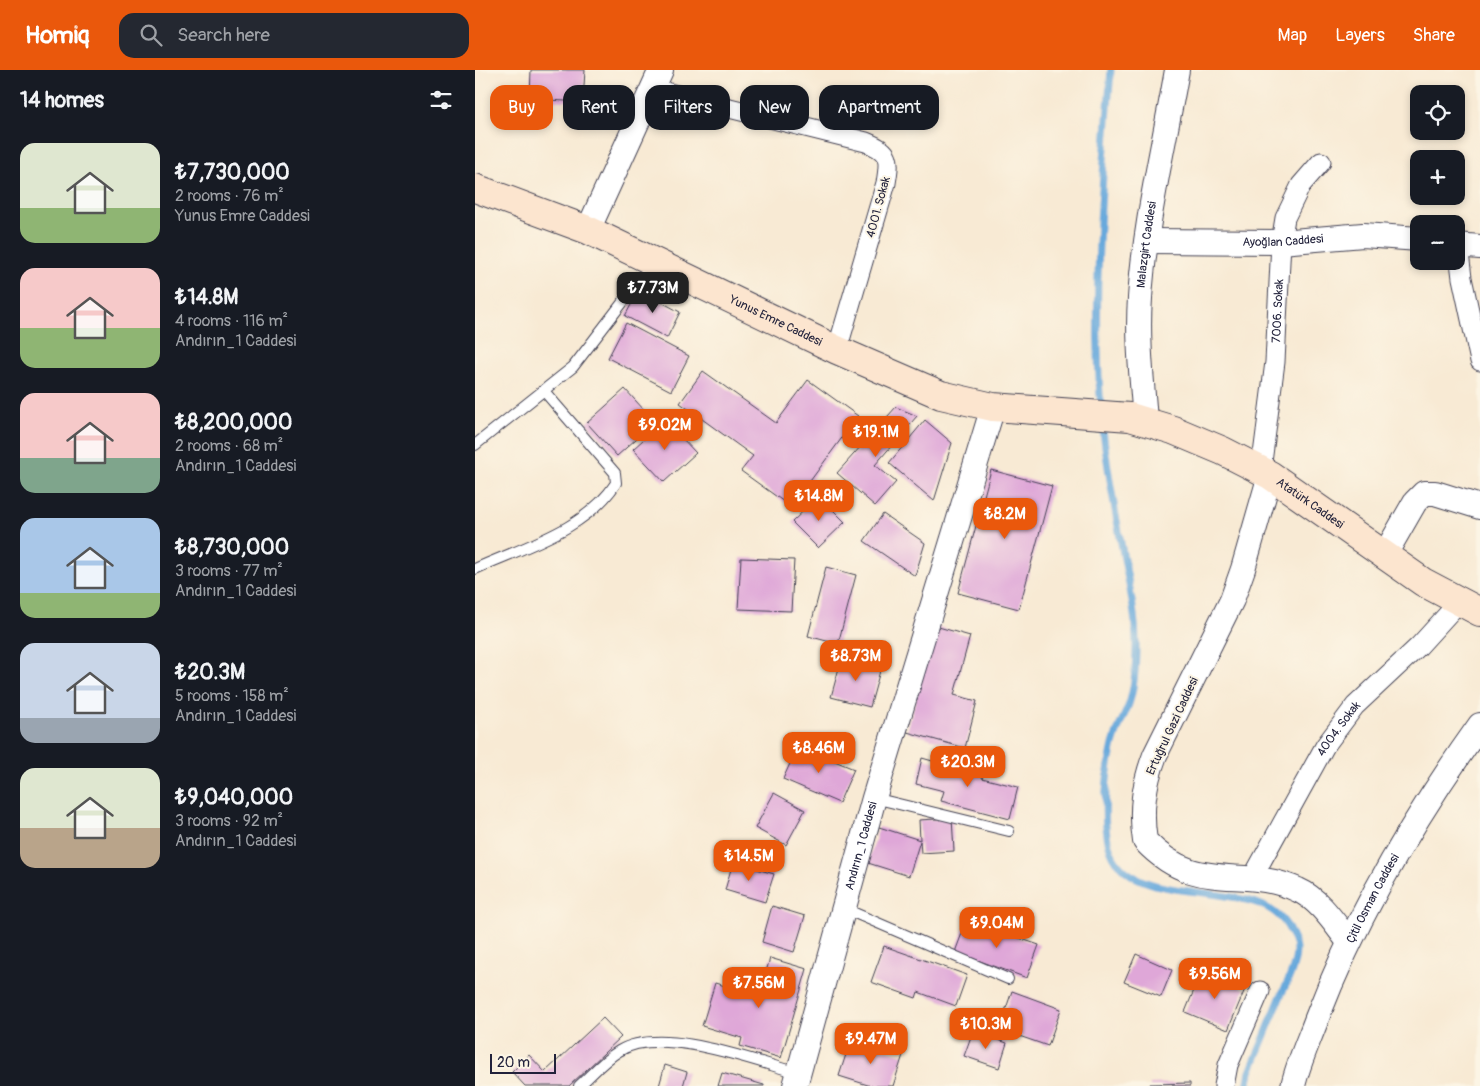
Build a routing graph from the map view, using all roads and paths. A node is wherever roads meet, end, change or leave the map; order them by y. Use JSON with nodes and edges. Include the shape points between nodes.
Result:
{"nodes":[{"id":1,"x":1177,"y":70,"type":"edge"},
{"id":2,"x":657,"y":79,"type":"edge"},
{"id":3,"x":1321,"y":162,"type":"dead end"},
{"id":4,"x":475,"y":188,"type":"edge"},
{"id":5,"x":588,"y":230,"type":"junction"},
{"id":6,"x":1410,"y":238,"type":"edge"},
{"id":7,"x":1147,"y":241,"type":"junction"},
{"id":8,"x":1281,"y":242,"type":"junction"},
{"id":9,"x":653,"y":263,"type":"junction"},
{"id":10,"x":1463,"y":270,"type":"edge"},
{"id":11,"x":837,"y":350,"type":"junction"},
{"id":12,"x":1480,"y":361,"type":"edge"},
{"id":13,"x":544,"y":391,"type":"junction"},
{"id":14,"x":993,"y":407,"type":"junction"},
{"id":15,"x":1137,"y":418,"type":"junction"},
{"id":16,"x":475,"y":445,"type":"edge"},
{"id":17,"x":1266,"y":473,"type":"junction"},
{"id":18,"x":1480,"y":508,"type":"edge"},
{"id":19,"x":1384,"y":556,"type":"junction"},
{"id":20,"x":475,"y":569,"type":"edge"},
{"id":21,"x":1469,"y":607,"type":"edge"},
{"id":22,"x":1480,"y":725,"type":"edge"},
{"id":23,"x":874,"y":798,"type":"junction"},
{"id":24,"x":1009,"y":831,"type":"dead end"},
{"id":25,"x":1251,"y":880,"type":"junction"},
{"id":26,"x":843,"y":908,"type":"junction"},
{"id":27,"x":1349,"y":942,"type":"junction"},
{"id":28,"x":1008,"y":979,"type":"dead end"},
{"id":29,"x":1260,"y":991,"type":"dead end"},
{"id":30,"x":796,"y":1080,"type":"edge"},
{"id":31,"x":579,"y":1086,"type":"edge"},
{"id":32,"x":1223,"y":1086,"type":"edge"},
{"id":33,"x":1293,"y":1086,"type":"edge"}],
"edges":[{"from":1,"to":7,"type":"street","name":"Malazgirt Caddesi"},
{"from":2,"to":5,"type":"street"},
{"from":2,"to":11,"type":"street","name":"4001. Sokak","via":[[866,142],[881,148],[887,156],[886,183]]},
{"from":3,"to":8,"type":"street","name":"7006. Sokak","via":[[1293,199],[1285,218]]},
{"from":4,"to":5,"type":"main road","name":"Yunus Emre Caddesi"},
{"from":5,"to":9,"type":"main road","name":"Yunus Emre Caddesi"},
{"from":6,"to":8,"type":"street","name":"Ayoğlan Caddesi","via":[[1363,235]]},
{"from":7,"to":8,"type":"street","name":"Ayoğlan Caddesi"},
{"from":7,"to":15,"type":"street","name":"Malazgirt Caddesi","via":[[1140,300]]},
{"from":8,"to":17,"type":"street","name":"7006. Sokak"},
{"from":9,"to":11,"type":"main road","name":"Yunus Emre Caddesi"},
{"from":9,"to":13,"type":"lane","via":[[590,348]]},
{"from":10,"to":12,"type":"street"},
{"from":11,"to":14,"type":"main road","name":"Yunus Emre Caddesi","via":[[941,395]]},
{"from":13,"to":16,"type":"lane"},
{"from":13,"to":20,"type":"lane","via":[[615,473],[617,483],[581,519]]},
{"from":14,"to":15,"type":"main road","name":"Yunus Emre Caddesi"},
{"from":14,"to":23,"type":"street","name":"Andırın_1 Caddesi"},
{"from":15,"to":17,"type":"main road","name":"Atatürk Caddesi","via":[[1223,451]]},
{"from":17,"to":19,"type":"main road","name":"Atatürk Caddesi"},
{"from":17,"to":25,"type":"street","name":"Ertuğrul Gazi Caddesi","via":[[1243,569],[1232,600],[1155,755],[1142,802],[1145,841],[1156,853],[1195,874]]},
{"from":18,"to":19,"type":"street","via":[[1435,493],[1424,493],[1415,502]]},
{"from":19,"to":21,"type":"main road","name":"Atatürk Caddesi"},
{"from":21,"to":25,"type":"street","name":"4004. Sokak","via":[[1419,646],[1355,706],[1330,739],[1291,804]]},
{"from":22,"to":27,"type":"street","name":"Çitil Osman Caddesi","via":[[1404,842]]},
{"from":23,"to":24,"type":"lane"},
{"from":23,"to":26,"type":"street","name":"Andırın_1 Caddesi"},
{"from":25,"to":27,"type":"street","name":"Ertuğrul Gazi Caddesi","via":[[1299,890],[1314,900]]},
{"from":26,"to":28,"type":"lane"},
{"from":26,"to":30,"type":"street","name":"Andırın_1 Caddesi"},
{"from":27,"to":33,"type":"street","name":"Çitil Osman Caddesi","via":[[1325,996]]},
{"from":29,"to":32,"type":"street","via":[[1228,1065]]},
{"from":30,"to":31,"type":"lane","via":[[708,1048],[648,1042],[621,1050]]}]}
